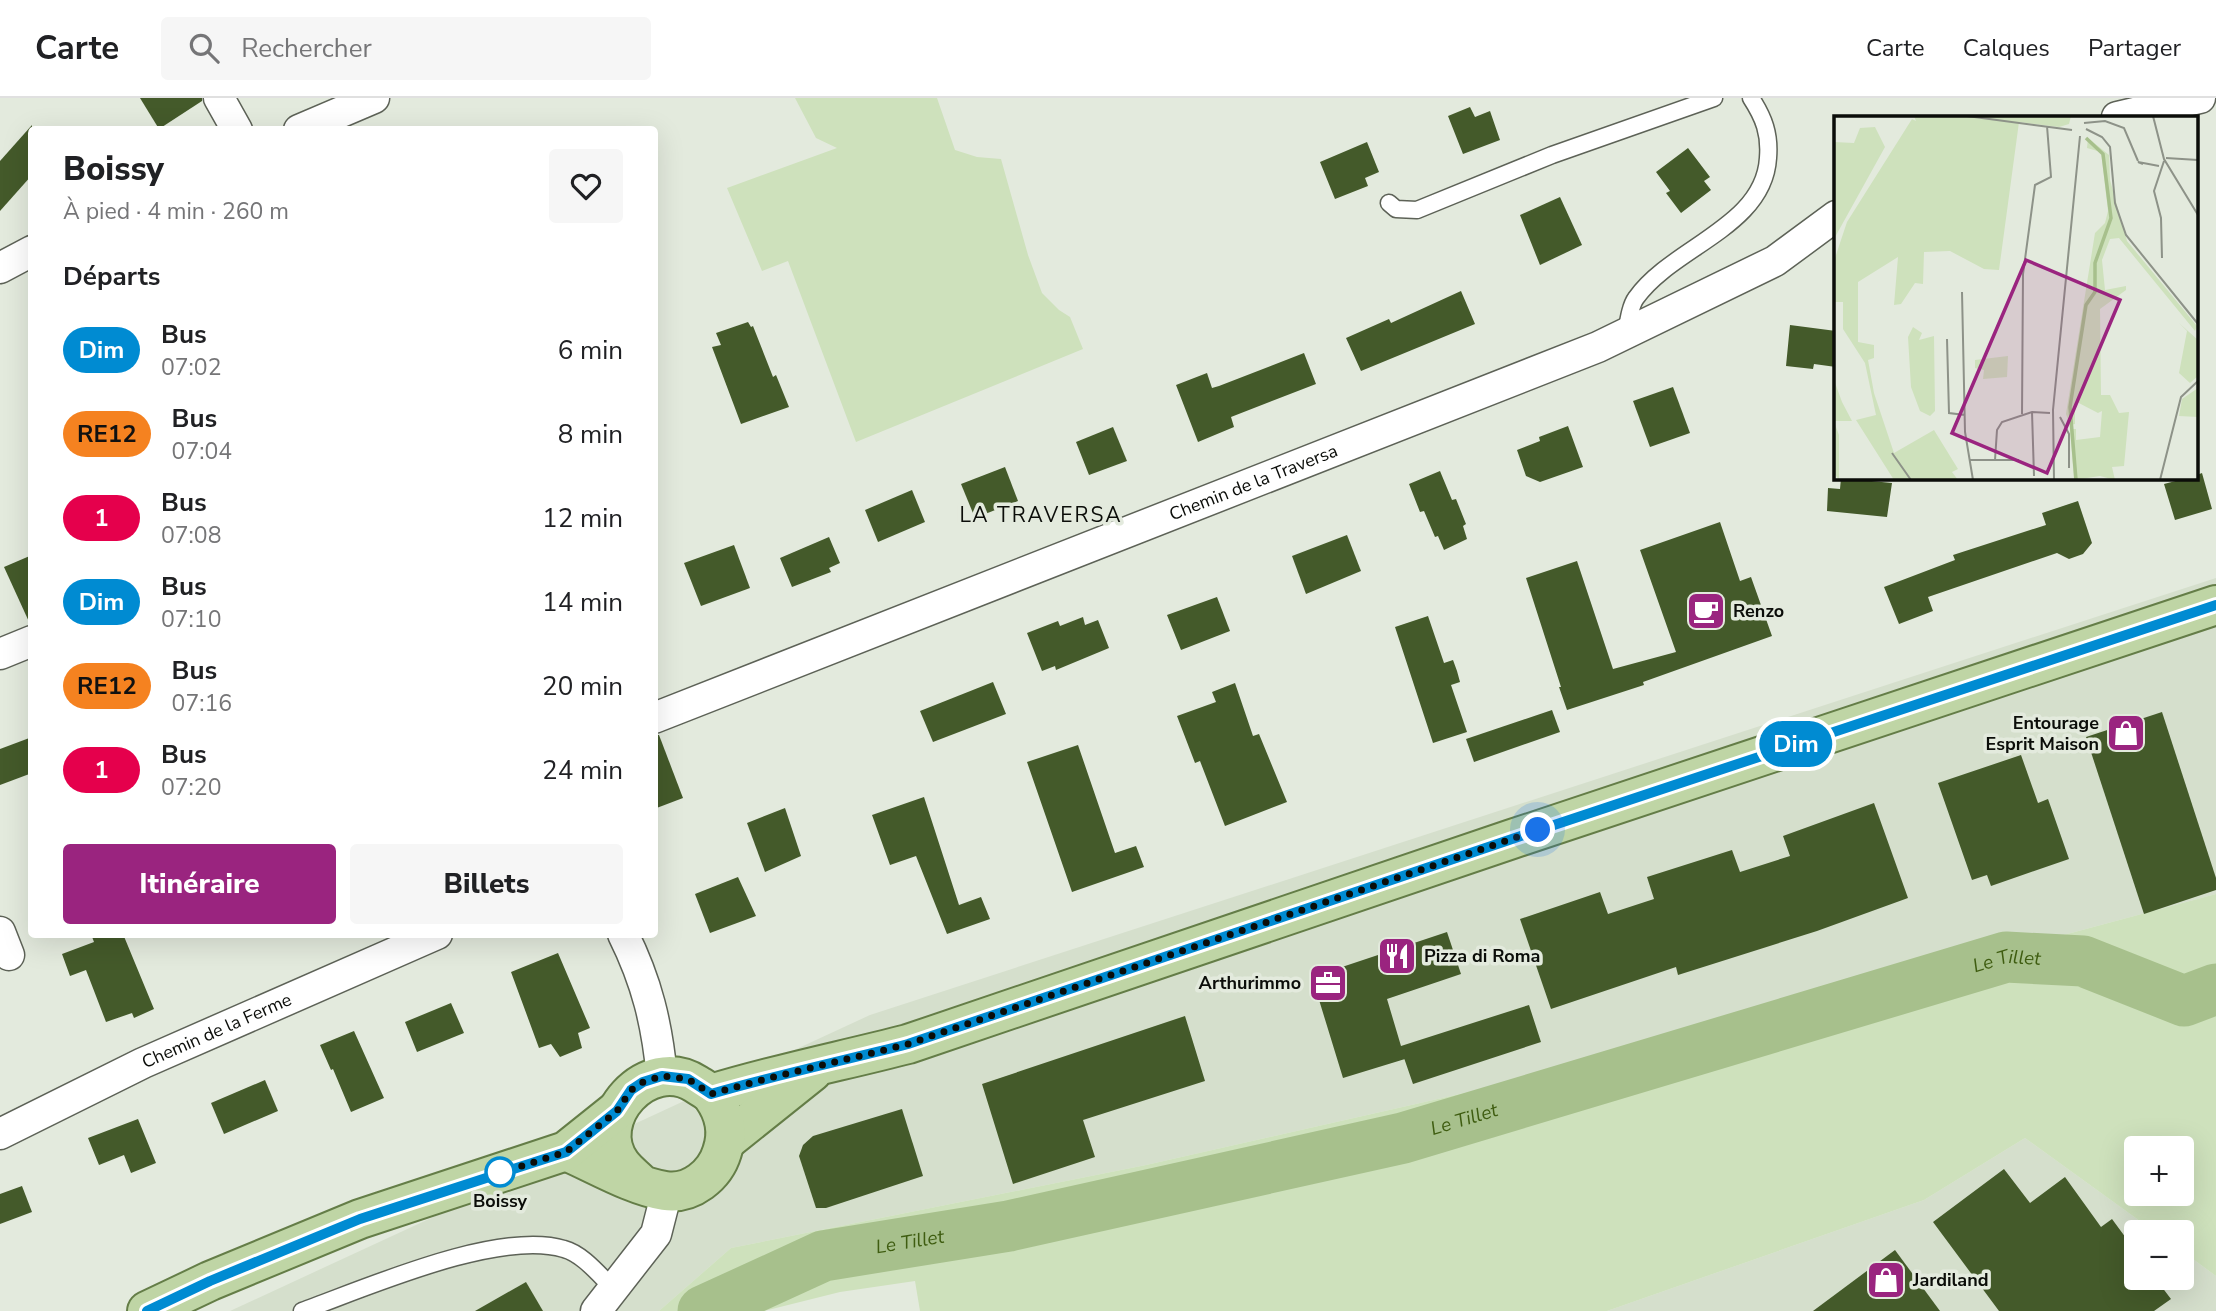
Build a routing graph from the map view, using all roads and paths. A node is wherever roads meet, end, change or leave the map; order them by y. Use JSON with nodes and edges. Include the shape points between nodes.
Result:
{"nodes":[{"id":1,"x":219,"y":98,"type":"edge"},
{"id":2,"x":374,"y":98,"type":"edge"},
{"id":3,"x":1714,"y":98,"type":"edge"},
{"id":4,"x":1751,"y":98,"type":"edge"},
{"id":5,"x":2200,"y":98,"type":"edge"},
{"id":6,"x":2121,"y":116,"type":"edge"},
{"id":7,"x":235,"y":126,"type":"edge"},
{"id":8,"x":308,"y":126,"type":"edge"},
{"id":9,"x":1389,"y":203,"type":"dead end"},
{"id":10,"x":1834,"y":217,"type":"edge"},
{"id":11,"x":28,"y":253,"type":"edge"},
{"id":12,"x":0,"y":268,"type":"edge"},
{"id":13,"x":1626,"y":334,"type":"junction"},
{"id":14,"x":2216,"y":605,"type":"edge"},
{"id":15,"x":28,"y":643,"type":"edge"},
{"id":16,"x":0,"y":654,"type":"edge"},
{"id":17,"x":658,"y":716,"type":"edge"},
{"id":18,"x":428,"y":938,"type":"edge"},
{"id":19,"x":625,"y":938,"type":"edge"},
{"id":20,"x":820,"y":1067,"type":"junction"},
{"id":21,"x":662,"y":1076,"type":"junction"},
{"id":22,"x":711,"y":1094,"type":"junction"},
{"id":23,"x":617,"y":1111,"type":"junction"},
{"id":24,"x":0,"y":1134,"type":"edge"},
{"id":25,"x":727,"y":1140,"type":"junction"},
{"id":26,"x":566,"y":1152,"type":"junction"},
{"id":27,"x":654,"y":1187,"type":"junction"},
{"id":28,"x":605,"y":1300,"type":"edge"},
{"id":29,"x":146,"y":1311,"type":"edge"},
{"id":30,"x":302,"y":1311,"type":"edge"}],
"edges":[{"from":1,"to":7,"type":"street"},
{"from":2,"to":8,"type":"street"},
{"from":3,"to":9,"type":"lane","via":[[1552,155],[1417,210],[1396,209]]},
{"from":4,"to":13,"type":"lane","via":[[1769,138],[1767,174],[1749,206],[1660,272],[1634,299]]},
{"from":5,"to":6,"type":"street"},
{"from":10,"to":13,"type":"street","name":"Chemin de la Traversa","via":[[1775,261]]},
{"from":11,"to":12,"type":"street"},
{"from":13,"to":17,"type":"street","name":"Chemin de la Traversa"},
{"from":14,"to":20,"type":"main road","via":[[908,1044]]},
{"from":15,"to":16,"type":"street"},
{"from":18,"to":24,"type":"street","name":"Chemin de la Ferme","via":[[143,1063]]},
{"from":19,"to":21,"type":"street","via":[[639,966],[658,1032]]},
{"from":20,"to":22,"type":"main road"},
{"from":20,"to":25,"type":"main road"},
{"from":21,"to":22,"type":"main road","via":[[688,1079]]},
{"from":21,"to":23,"type":"main road","via":[[631,1090]]},
{"from":22,"to":25,"type":"main road","via":[[725,1117]]},
{"from":23,"to":26,"type":"main road"},
{"from":23,"to":27,"type":"main road","via":[[612,1134],[621,1164]]},
{"from":25,"to":27,"type":"main road","via":[[719,1164],[696,1185],[687,1189]]},
{"from":26,"to":27,"type":"main road"},
{"from":26,"to":29,"type":"main road","via":[[360,1219]]},
{"from":27,"to":28,"type":"street","via":[[656,1234]]},
{"from":28,"to":30,"type":"lane","via":[[583,1261],[566,1249],[530,1244],[437,1262]]}]}
